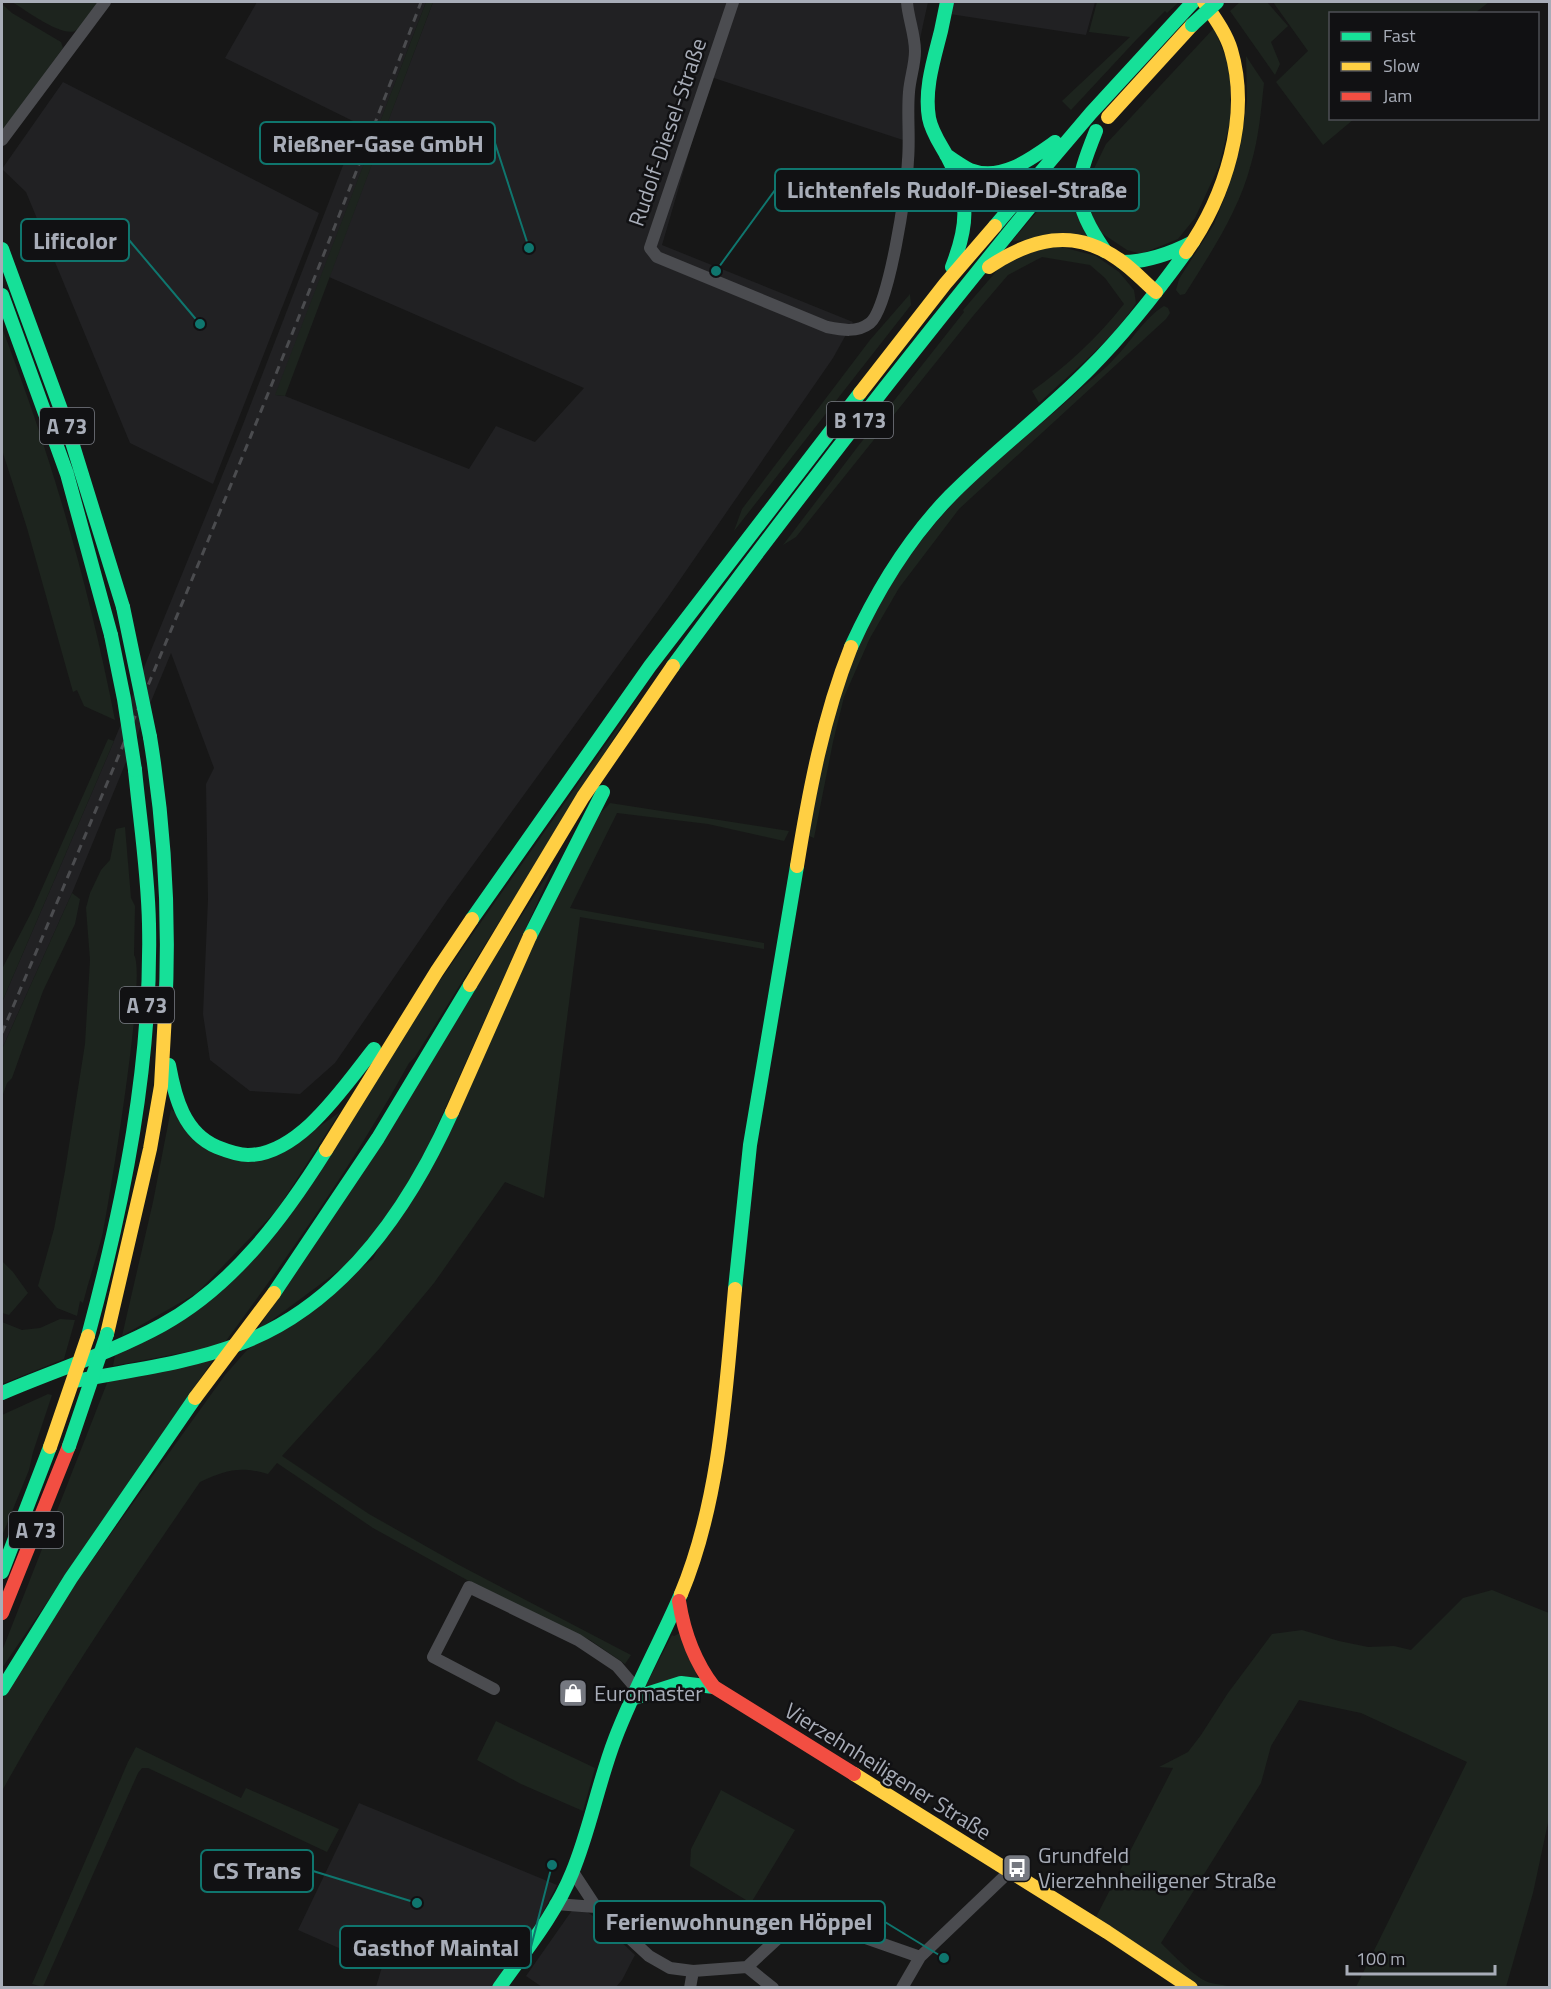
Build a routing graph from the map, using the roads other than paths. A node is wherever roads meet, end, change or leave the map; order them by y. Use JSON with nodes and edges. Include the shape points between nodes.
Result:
{"nodes":[{"id":1,"x":105,"y":2,"type":"edge"},
{"id":2,"x":733,"y":2,"type":"edge"},
{"id":3,"x":907,"y":2,"type":"edge"},
{"id":4,"x":947,"y":2,"type":"edge"},
{"id":5,"x":1192,"y":2,"type":"edge"},
{"id":6,"x":1203,"y":2,"type":"edge"},
{"id":7,"x":1217,"y":2,"type":"edge"},
{"id":8,"x":1091,"y":113,"type":"junction"},
{"id":9,"x":1095,"y":131,"type":"junction"},
{"id":10,"x":2,"y":140,"type":"edge"},
{"id":11,"x":946,"y":155,"type":"junction"},
{"id":12,"x":1069,"y":161,"type":"dead end"},
{"id":13,"x":1049,"y":184,"type":"dead end"},
{"id":14,"x":1193,"y":242,"type":"junction"},
{"id":15,"x":2,"y":249,"type":"edge"},
{"id":16,"x":1105,"y":251,"type":"junction"},
{"id":17,"x":1122,"y":262,"type":"junction"},
{"id":18,"x":970,"y":280,"type":"junction"},
{"id":19,"x":945,"y":284,"type":"junction"},
{"id":20,"x":1156,"y":292,"type":"junction"},
{"id":21,"x":2,"y":295,"type":"edge"},
{"id":22,"x":664,"y":678,"type":"junction"},
{"id":23,"x":437,"y":971,"type":"junction"},
{"id":24,"x":164,"y":1032,"type":"junction"},
{"id":25,"x":55,"y":1387,"type":"dead end"},
{"id":26,"x":2,"y":1394,"type":"edge"},
{"id":27,"x":2,"y":1572,"type":"edge"},
{"id":28,"x":679,"y":1601,"type":"junction"},
{"id":29,"x":2,"y":1613,"type":"edge"},
{"id":30,"x":714,"y":1687,"type":"junction"},
{"id":31,"x":2,"y":1689,"type":"edge"},
{"id":32,"x":494,"y":1689,"type":"dead end"},
{"id":33,"x":633,"y":1693,"type":"junction"},
{"id":34,"x":573,"y":1872,"type":"junction"},
{"id":35,"x":1009,"y":1872,"type":"junction"},
{"id":36,"x":555,"y":1904,"type":"junction"},
{"id":37,"x":596,"y":1907,"type":"junction"},
{"id":38,"x":920,"y":1957,"type":"junction"},
{"id":39,"x":747,"y":1967,"type":"junction"},
{"id":40,"x":693,"y":1971,"type":"junction"},
{"id":41,"x":499,"y":1988,"type":"edge"},
{"id":42,"x":690,"y":1988,"type":"edge"},
{"id":43,"x":773,"y":1988,"type":"edge"},
{"id":44,"x":902,"y":1988,"type":"edge"},
{"id":45,"x":1191,"y":1988,"type":"edge"}],
"edges":[{"from":1,"to":10,"type":"street"},
{"from":2,"to":3,"type":"street","name":"Rudolf-Diesel-Straße","via":[[650,248],[657,257],[844,331],[870,323],[886,292],[909,158],[909,90],[915,51]]},
{"from":4,"to":11,"type":"main road","via":[[929,94],[929,115],[938,144]]},
{"from":5,"to":8,"type":"main road","number":"B 173"},
{"from":6,"to":14,"type":"main road","via":[[1231,50],[1238,100],[1231,152],[1220,186]]},
{"from":7,"to":9,"type":"main road","bridge":true},
{"from":8,"to":11,"type":"main road","via":[[1039,153],[996,173],[972,170]]},
{"from":8,"to":19,"type":"main road","number":"B 173"},
{"from":9,"to":12,"type":"main road"},
{"from":9,"to":16,"type":"main road","via":[[1078,177],[1078,203],[1087,226]]},
{"from":11,"to":19,"type":"main road","via":[[961,185],[966,217],[963,240]]},
{"from":13,"to":18,"type":"main road","number":"B 173"},
{"from":14,"to":17,"type":"main road","via":[[1150,261]]},
{"from":14,"to":20,"type":"main road"},
{"from":15,"to":24,"type":"main road","number":"A 73","bridge":true,"via":[[57,397],[102,535],[123,607],[150,737],[167,902]]},
{"from":16,"to":17,"type":"main road"},
{"from":16,"to":18,"type":"main road","via":[[1079,242],[1052,239],[1030,243]]},
{"from":17,"to":20,"type":"main road"},
{"from":18,"to":22,"type":"main road","number":"B 173","via":[[776,526]]},
{"from":19,"to":23,"type":"main road","number":"B 173","via":[[768,510],[594,743]]},
{"from":20,"to":28,"type":"main road","via":[[1126,331],[1088,370],[930,517],[878,593],[835,687],[819,745],[743,1194],[721,1430],[703,1524]]},
{"from":21,"to":27,"type":"main road","number":"A 73","bridge":true,"via":[[67,474],[111,635],[135,770],[149,944],[140,1088],[111,1248],[88,1336]]},
{"from":22,"to":25,"type":"main road","via":[[547,898],[429,1160],[412,1192],[350,1273],[291,1319],[232,1348]]},
{"from":22,"to":31,"type":"main road","bridge":true,"via":[[577,807],[378,1138],[274,1293],[75,1569]]},
{"from":23,"to":24,"type":"main road","via":[[311,1124],[291,1140],[252,1155],[215,1148],[188,1125],[172,1083]]},
{"from":23,"to":26,"type":"main road","via":[[293,1200],[224,1281],[197,1303],[139,1338]]},
{"from":24,"to":29,"type":"main road","number":"A 73","bridge":true,"via":[[161,1083],[148,1159],[107,1334],[69,1446]]},
{"from":28,"to":30,"type":"main road","via":[[698,1666]]},
{"from":28,"to":33,"type":"main road"},
{"from":30,"to":33,"type":"main road","via":[[681,1683]]},
{"from":30,"to":35,"type":"main road","name":"Vierzehnheiligener Straße"},
{"from":32,"to":33,"type":"street","via":[[432,1657],[469,1587],[578,1640],[617,1666]]},
{"from":33,"to":34,"type":"main road","via":[[611,1747]]},
{"from":34,"to":36,"type":"main road"},
{"from":34,"to":37,"type":"street"},
{"from":35,"to":38,"type":"street"},
{"from":35,"to":45,"type":"main road","name":"Vierzehnheiligener Straße"},
{"from":36,"to":37,"type":"street"},
{"from":36,"to":41,"type":"main road"},
{"from":37,"to":40,"type":"street","via":[[649,1956],[670,1968]]},
{"from":38,"to":39,"type":"street","via":[[820,1922],[802,1922],[788,1929]]},
{"from":38,"to":44,"type":"street"},
{"from":39,"to":40,"type":"street"},
{"from":39,"to":43,"type":"street"},
{"from":40,"to":42,"type":"street"}]}
